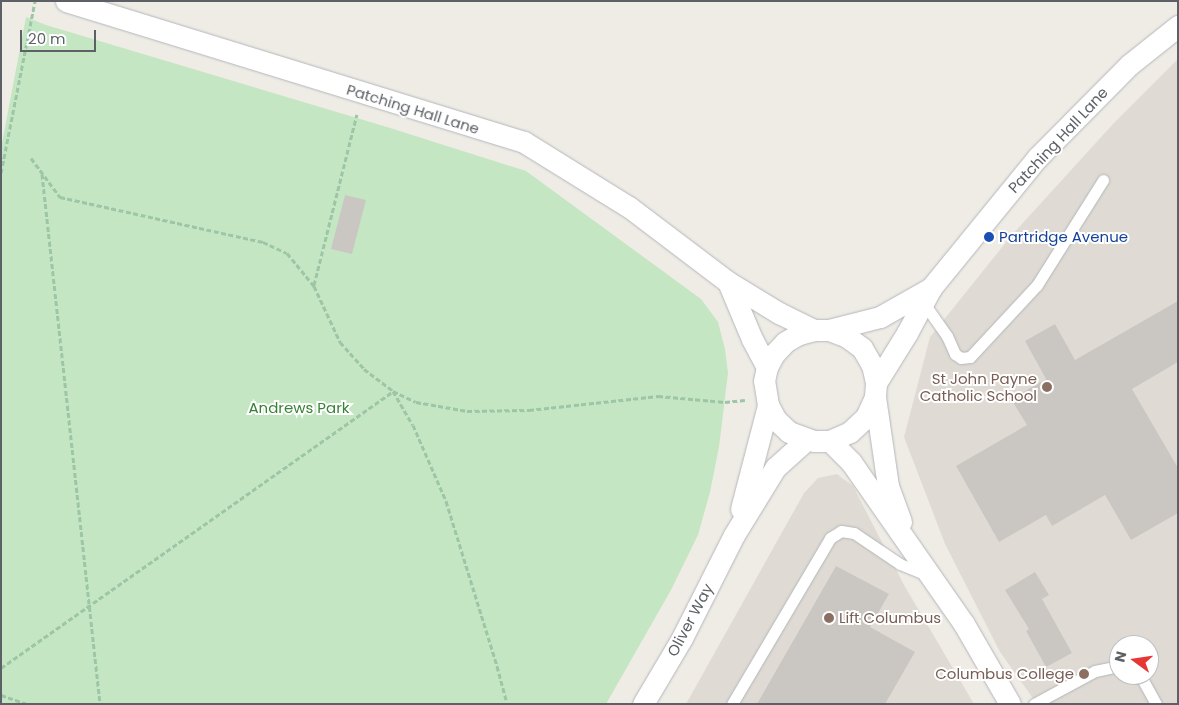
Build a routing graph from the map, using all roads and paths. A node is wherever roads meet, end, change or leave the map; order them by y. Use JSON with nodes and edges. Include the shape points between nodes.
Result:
{"nodes":[{"id":1,"x":35,"y":1,"type":"edge"},
{"id":2,"x":66,"y":1,"type":"edge"},
{"id":3,"x":1178,"y":26,"type":"edge"},
{"id":4,"x":362,"y":94,"type":"junction"},
{"id":5,"x":32,"y":158,"type":"dead end"},
{"id":6,"x":1,"y":174,"type":"edge"},
{"id":7,"x":42,"y":174,"type":"junction"},
{"id":8,"x":1103,"y":180,"type":"dead end"},
{"id":9,"x":728,"y":282,"type":"junction"},
{"id":10,"x":314,"y":286,"type":"junction"},
{"id":11,"x":927,"y":295,"type":"junction"},
{"id":12,"x":822,"y":330,"type":"junction"},
{"id":13,"x":767,"y":368,"type":"junction"},
{"id":14,"x":875,"y":390,"type":"junction"},
{"id":15,"x":393,"y":391,"type":"junction"},
{"id":16,"x":741,"y":401,"type":"dead end"},
{"id":17,"x":768,"y":405,"type":"junction"},
{"id":18,"x":806,"y":440,"type":"junction"},
{"id":19,"x":830,"y":441,"type":"junction"},
{"id":20,"x":734,"y":534,"type":"junction"},
{"id":21,"x":914,"y":555,"type":"junction"},
{"id":22,"x":928,"y":575,"type":"junction"},
{"id":23,"x":90,"y":605,"type":"junction"},
{"id":24,"x":1,"y":668,"type":"edge"},
{"id":25,"x":1109,"y":668,"type":"edge"},
{"id":26,"x":1146,"y":685,"type":"edge"},
{"id":27,"x":1,"y":696,"type":"edge"},
{"id":28,"x":27,"y":704,"type":"edge"},
{"id":29,"x":100,"y":704,"type":"edge"},
{"id":30,"x":506,"y":704,"type":"edge"},
{"id":31,"x":643,"y":704,"type":"edge"},
{"id":32,"x":732,"y":704,"type":"edge"},
{"id":33,"x":1010,"y":704,"type":"edge"},
{"id":34,"x":1034,"y":704,"type":"edge"},
{"id":35,"x":1156,"y":704,"type":"edge"}],
"edges":[{"from":1,"to":6,"type":"path"},
{"from":2,"to":4,"type":"street","name":"Patching Hall Lane"},
{"from":3,"to":11,"type":"street","name":"Patching Hall Lane","via":[[1128,66],[1037,158]]},
{"from":4,"to":9,"type":"street","name":"Patching Hall Lane","via":[[524,142],[629,207]]},
{"from":4,"to":10,"type":"path"},
{"from":5,"to":7,"type":"path"},
{"from":7,"to":10,"type":"path","via":[[60,197],[263,242],[287,253]]},
{"from":7,"to":23,"type":"path"},
{"from":8,"to":11,"type":"lane","via":[[1037,285],[970,357],[961,358],[955,354]]},
{"from":9,"to":12,"type":"street","name":"Patching Hall Lane","via":[[779,313]]},
{"from":9,"to":13,"type":"street"},
{"from":10,"to":15,"type":"path","via":[[340,342],[364,369]]},
{"from":11,"to":12,"type":"street","name":"Patching Hall Lane","via":[[880,317]]},
{"from":11,"to":14,"type":"street","name":"Patching Hall Lane"},
{"from":12,"to":13,"type":"street","name":"Patching Hall Lane","via":[[799,334],[785,342]]},
{"from":12,"to":14,"type":"street","name":"Patching Hall Lane","via":[[847,336],[862,348],[872,365]]},
{"from":13,"to":17,"type":"street","name":"Patching Hall Lane","via":[[765,394]]},
{"from":14,"to":19,"type":"street","name":"Patching Hall Lane","via":[[866,417],[850,432]]},
{"from":14,"to":21,"type":"street","via":[[888,486]]},
{"from":15,"to":16,"type":"path","via":[[416,402],[467,411],[529,410],[658,396]]},
{"from":15,"to":23,"type":"path"},
{"from":15,"to":30,"type":"path","via":[[413,425],[446,501]]},
{"from":17,"to":18,"type":"street","name":"Patching Hall Lane","via":[[776,420],[789,432]]},
{"from":17,"to":20,"type":"street","name":"Oliver Way"},
{"from":18,"to":19,"type":"street","name":"Patching Hall Lane"},
{"from":18,"to":20,"type":"street","name":"Oliver Way","via":[[775,468]]},
{"from":19,"to":21,"type":"street","via":[[851,462]]},
{"from":20,"to":31,"type":"street","name":"Oliver Way","via":[[682,638]]},
{"from":21,"to":22,"type":"street"},
{"from":22,"to":32,"type":"lane","via":[[900,564],[854,533],[841,532],[830,538]]},
{"from":22,"to":33,"type":"street","via":[[964,624]]},
{"from":23,"to":24,"type":"path"},
{"from":23,"to":29,"type":"path"},
{"from":25,"to":34,"type":"lane","via":[[1095,670]]},
{"from":26,"to":35,"type":"lane"},
{"from":27,"to":28,"type":"path"}]}
